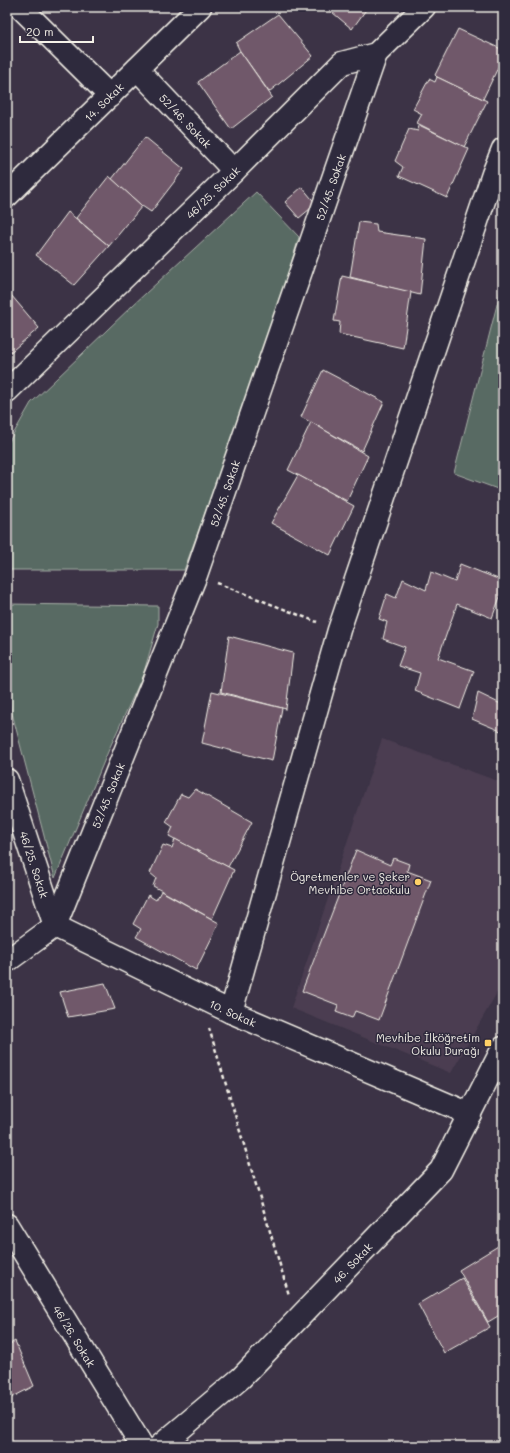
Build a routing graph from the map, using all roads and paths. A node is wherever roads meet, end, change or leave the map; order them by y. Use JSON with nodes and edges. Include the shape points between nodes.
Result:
{"nodes":[{"id":1,"x":20,"y":7,"type":"edge"},
{"id":2,"x":200,"y":7,"type":"edge"},
{"id":3,"x":424,"y":7,"type":"edge"},
{"id":4,"x":376,"y":54,"type":"junction"},
{"id":5,"x":137,"y":69,"type":"junction"},
{"id":6,"x":110,"y":96,"type":"junction"},
{"id":7,"x":503,"y":149,"type":"edge"},
{"id":8,"x":234,"y":171,"type":"junction"},
{"id":9,"x":7,"y":196,"type":"edge"},
{"id":10,"x":7,"y":391,"type":"edge"},
{"id":11,"x":196,"y":575,"type":"junction"},
{"id":12,"x":339,"y":630,"type":"junction"},
{"id":13,"x":7,"y":780,"type":"edge"},
{"id":14,"x":55,"y":926,"type":"junction"},
{"id":15,"x":7,"y":961,"type":"edge"},
{"id":16,"x":231,"y":1012,"type":"junction"},
{"id":17,"x":503,"y":1048,"type":"edge"},
{"id":18,"x":470,"y":1114,"type":"junction"},
{"id":19,"x":7,"y":1225,"type":"edge"},
{"id":20,"x":297,"y":1321,"type":"junction"},
{"id":21,"x":142,"y":1446,"type":"edge"},
{"id":22,"x":160,"y":1446,"type":"edge"}],
"edges":[{"from":1,"to":6,"type":"street"},
{"from":2,"to":5,"type":"street","name":"14. Sokak"},
{"from":3,"to":4,"type":"street","name":"46/25. Sokak"},
{"from":4,"to":8,"type":"street","name":"46/25. Sokak","via":[[342,63]]},
{"from":4,"to":11,"type":"street","name":"52/45. Sokak"},
{"from":5,"to":6,"type":"street","name":"14. Sokak"},
{"from":5,"to":8,"type":"street","name":"52/46. Sokak"},
{"from":6,"to":9,"type":"street","name":"14. Sokak"},
{"from":7,"to":12,"type":"street"},
{"from":8,"to":10,"type":"street","name":"46/25. Sokak"},
{"from":11,"to":12,"type":"path"},
{"from":11,"to":14,"type":"street","name":"52/45. Sokak"},
{"from":12,"to":16,"type":"street"},
{"from":13,"to":14,"type":"street","name":"46/25. Sokak"},
{"from":14,"to":15,"type":"street"},
{"from":14,"to":16,"type":"street","name":"10. Sokak"},
{"from":16,"to":18,"type":"street","name":"10. Sokak"},
{"from":16,"to":20,"type":"path","via":[[206,1018]]},
{"from":17,"to":18,"type":"street","name":"46. Sokak"},
{"from":18,"to":20,"type":"street","name":"46. Sokak","via":[[441,1170]]},
{"from":19,"to":21,"type":"street","name":"46/26. Sokak"},
{"from":20,"to":22,"type":"street","name":"46. Sokak","via":[[242,1378]]}]}
